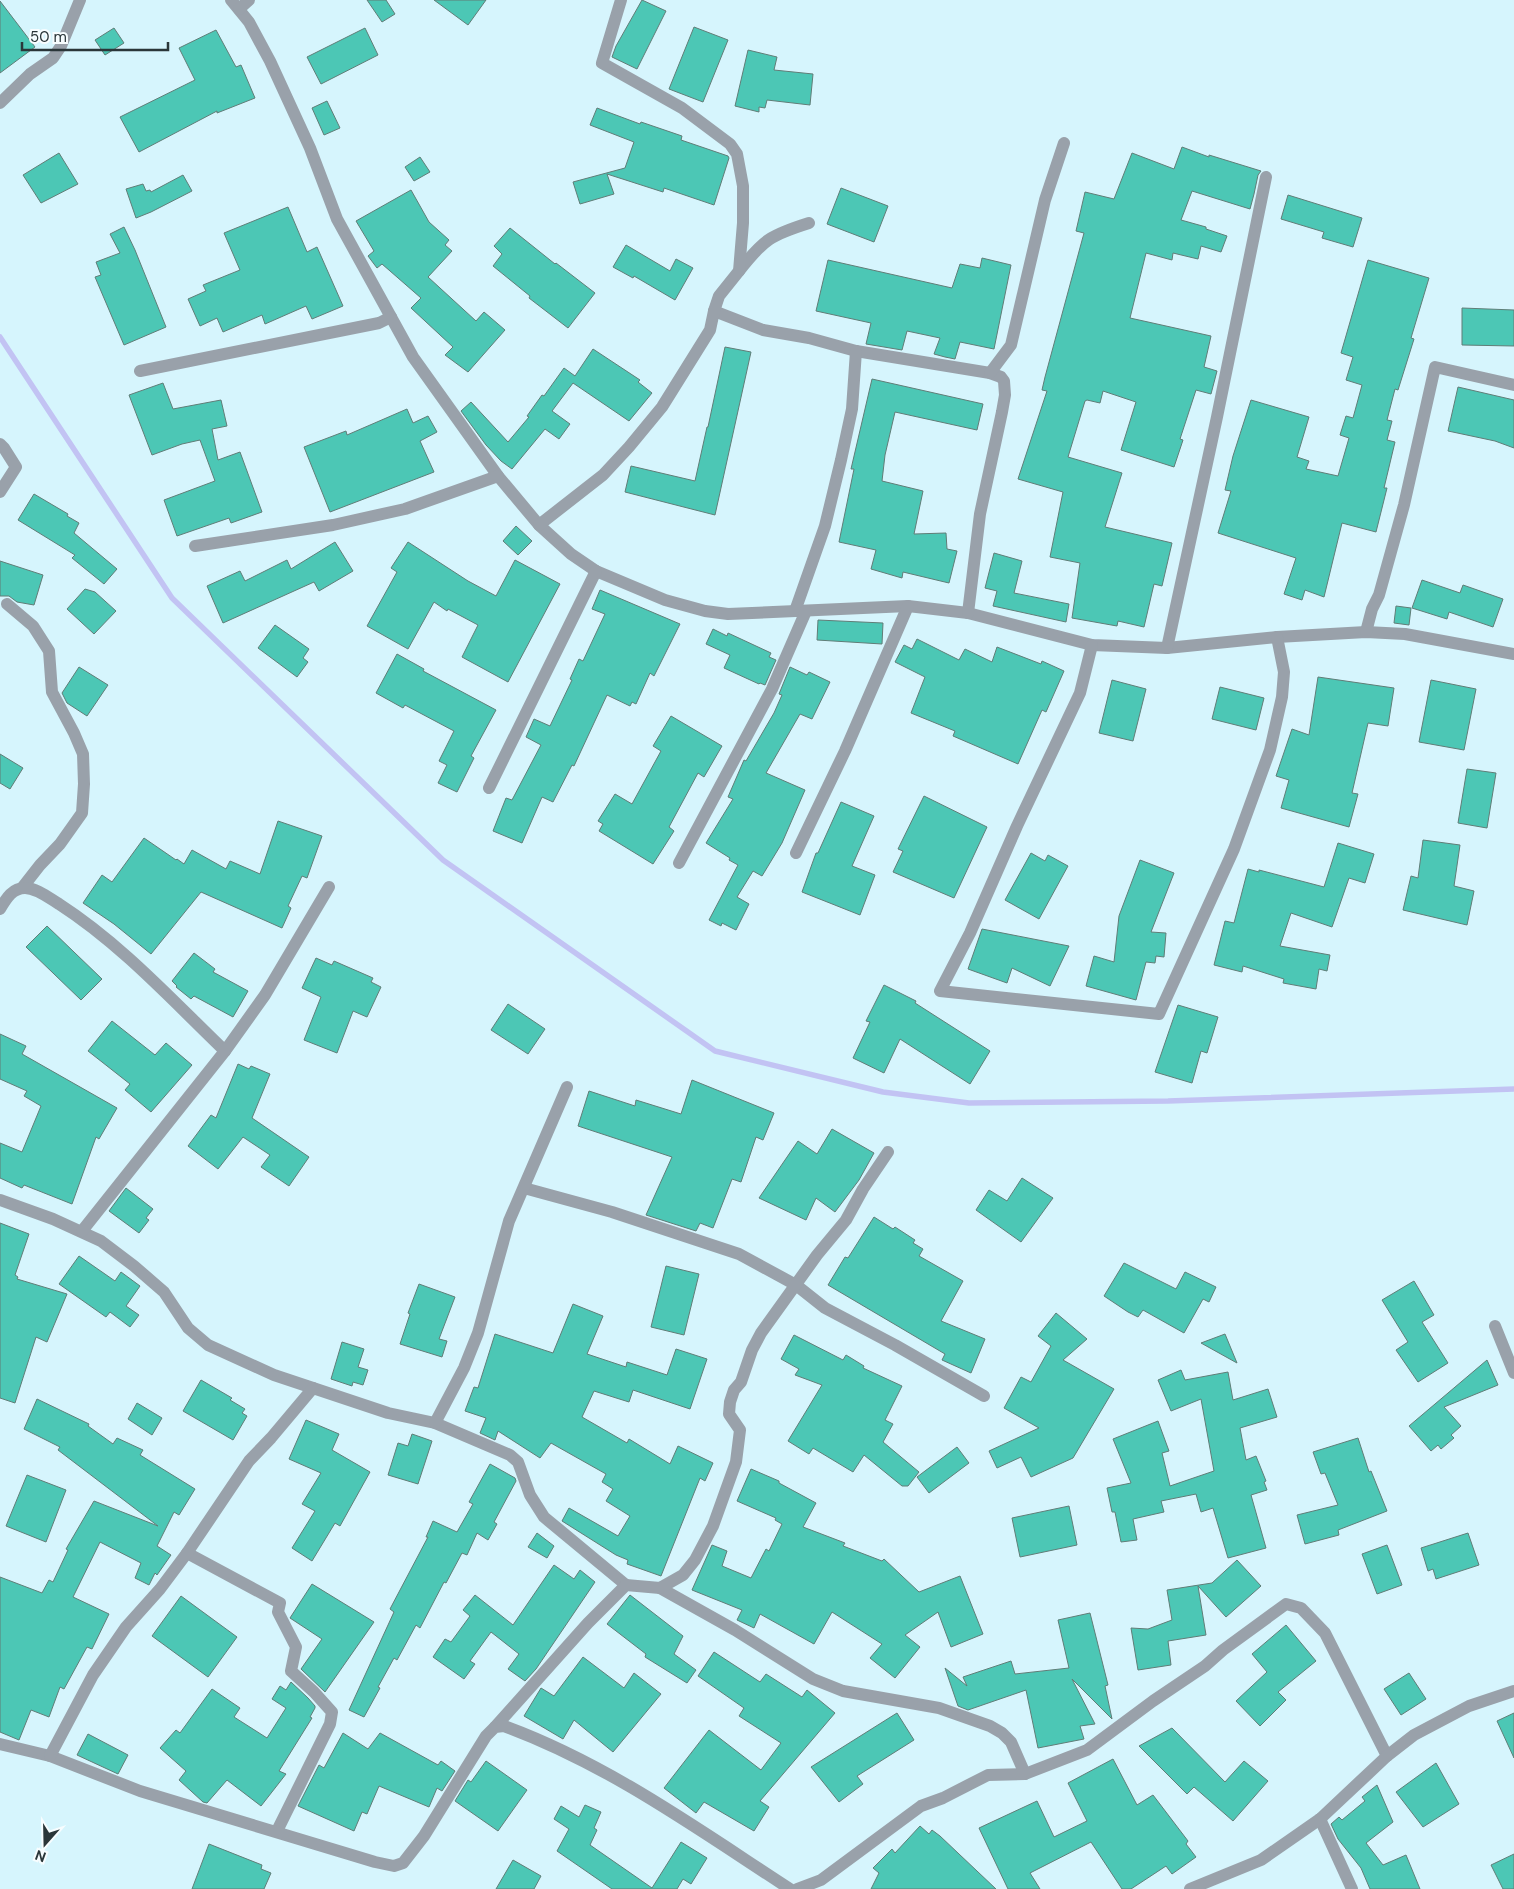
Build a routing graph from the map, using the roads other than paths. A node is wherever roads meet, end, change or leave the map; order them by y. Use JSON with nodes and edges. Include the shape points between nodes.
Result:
{"nodes":[{"id":1,"x":80,"y":0,"type":"edge"},
{"id":2,"x":249,"y":0,"type":"edge"},
{"id":3,"x":622,"y":0,"type":"edge"},
{"id":4,"x":235,"y":5,"type":"edge"},
{"id":5,"x":0,"y":103,"type":"edge"},
{"id":6,"x":1064,"y":143,"type":"dead end"},
{"id":7,"x":1266,"y":177,"type":"dead end"},
{"id":8,"x":809,"y":224,"type":"dead end"},
{"id":9,"x":739,"y":270,"type":"junction"},
{"id":10,"x":714,"y":311,"type":"junction"},
{"id":11,"x":391,"y":317,"type":"junction"},
{"id":12,"x":856,"y":351,"type":"junction"},
{"id":13,"x":140,"y":371,"type":"dead end"},
{"id":14,"x":990,"y":373,"type":"junction"},
{"id":15,"x":1514,"y":385,"type":"edge"},
{"id":16,"x":0,"y":444,"type":"edge"},
{"id":17,"x":498,"y":476,"type":"junction"},
{"id":18,"x":0,"y":492,"type":"edge"},
{"id":19,"x":539,"y":525,"type":"junction"},
{"id":20,"x":195,"y":546,"type":"dead end"},
{"id":21,"x":596,"y":571,"type":"junction"},
{"id":22,"x":7,"y":604,"type":"dead end"},
{"id":23,"x":908,"y":606,"type":"junction"},
{"id":24,"x":800,"y":611,"type":"junction"},
{"id":25,"x":968,"y":614,"type":"junction"},
{"id":26,"x":1366,"y":632,"type":"junction"},
{"id":27,"x":1277,"y":637,"type":"junction"},
{"id":28,"x":1092,"y":645,"type":"junction"},
{"id":29,"x":1167,"y":648,"type":"junction"},
{"id":30,"x":1514,"y":654,"type":"edge"},
{"id":31,"x":489,"y":788,"type":"dead end"},
{"id":32,"x":796,"y":853,"type":"dead end"},
{"id":33,"x":679,"y":863,"type":"dead end"},
{"id":34,"x":329,"y":887,"type":"dead end"},
{"id":35,"x":22,"y":888,"type":"junction"},
{"id":36,"x":0,"y":909,"type":"edge"},
{"id":37,"x":225,"y":1052,"type":"junction"},
{"id":38,"x":567,"y":1087,"type":"dead end"},
{"id":39,"x":888,"y":1152,"type":"dead end"},
{"id":40,"x":524,"y":1188,"type":"junction"},
{"id":41,"x":0,"y":1200,"type":"edge"},
{"id":42,"x":82,"y":1231,"type":"junction"},
{"id":43,"x":796,"y":1285,"type":"junction"},
{"id":44,"x":1495,"y":1326,"type":"dead end"},
{"id":45,"x":1514,"y":1373,"type":"edge"},
{"id":46,"x":313,"y":1388,"type":"junction"},
{"id":47,"x":984,"y":1396,"type":"dead end"},
{"id":48,"x":435,"y":1423,"type":"junction"},
{"id":49,"x":187,"y":1553,"type":"junction"},
{"id":50,"x":626,"y":1585,"type":"junction"},
{"id":51,"x":660,"y":1588,"type":"junction"},
{"id":52,"x":1514,"y":1691,"type":"edge"},
{"id":53,"x":495,"y":1727,"type":"junction"},
{"id":54,"x":0,"y":1744,"type":"edge"},
{"id":55,"x":50,"y":1756,"type":"junction"},
{"id":56,"x":1388,"y":1756,"type":"junction"},
{"id":57,"x":1025,"y":1774,"type":"junction"},
{"id":58,"x":1320,"y":1819,"type":"junction"},
{"id":59,"x":277,"y":1831,"type":"junction"},
{"id":60,"x":790,"y":1889,"type":"edge"},
{"id":61,"x":796,"y":1889,"type":"edge"},
{"id":62,"x":1190,"y":1889,"type":"edge"},
{"id":63,"x":1352,"y":1889,"type":"edge"}],
"edges":[{"from":1,"to":5,"type":"street","via":[[62,46]]},
{"from":2,"to":4,"type":"street"},
{"from":3,"to":9,"type":"street","via":[[602,62],[682,108],[730,144],[738,154],[743,186]]},
{"from":4,"to":11,"type":"street","via":[[249,22],[270,61],[310,148],[337,219]]},
{"from":6,"to":14,"type":"street","via":[[1045,200],[1011,345]]},
{"from":7,"to":29,"type":"street"},
{"from":8,"to":9,"type":"street","via":[[777,233],[757,248]]},
{"from":9,"to":10,"type":"street","via":[[719,296]]},
{"from":10,"to":12,"type":"street","via":[[763,330],[810,338]]},
{"from":10,"to":19,"type":"street","via":[[710,330],[662,407],[603,475]]},
{"from":11,"to":13,"type":"street","via":[[379,323]]},
{"from":11,"to":17,"type":"street","via":[[413,357]]},
{"from":12,"to":14,"type":"street"},
{"from":12,"to":24,"type":"street","via":[[852,409],[825,526]]},
{"from":14,"to":25,"type":"street","via":[[1004,381],[1005,395],[980,514]]},
{"from":15,"to":26,"type":"street","via":[[1435,367],[1404,505]]},
{"from":16,"to":18,"type":"street","via":[[16,467]]},
{"from":17,"to":19,"type":"street"},
{"from":17,"to":20,"type":"street","via":[[405,509],[333,525]]},
{"from":19,"to":21,"type":"street"},
{"from":21,"to":24,"type":"street","via":[[665,600],[705,611],[728,614]]},
{"from":21,"to":31,"type":"street"},
{"from":22,"to":35,"type":"street","via":[[34,626],[49,651],[52,692],[83,754],[82,813]]},
{"from":23,"to":24,"type":"street"},
{"from":23,"to":25,"type":"street"},
{"from":23,"to":32,"type":"street","via":[[845,751]]},
{"from":24,"to":33,"type":"street","via":[[772,689]]},
{"from":25,"to":28,"type":"street"},
{"from":26,"to":27,"type":"street"},
{"from":26,"to":30,"type":"street","via":[[1404,634]]},
{"from":27,"to":28,"type":"street","via":[[1284,672],[1270,750],[1234,849],[1159,1014],[940,991],[970,934],[1080,693]]},
{"from":27,"to":29,"type":"street"},
{"from":28,"to":29,"type":"street"},
{"from":34,"to":37,"type":"street","via":[[265,995]]},
{"from":35,"to":36,"type":"street","via":[[13,891]]},
{"from":35,"to":37,"type":"street","via":[[46,896],[105,936]]},
{"from":37,"to":42,"type":"street"},
{"from":38,"to":40,"type":"street"},
{"from":39,"to":43,"type":"street","via":[[846,1220]]},
{"from":40,"to":43,"type":"street","via":[[612,1212],[739,1254]]},
{"from":40,"to":48,"type":"street","via":[[509,1221],[478,1333]]},
{"from":41,"to":42,"type":"street"},
{"from":42,"to":46,"type":"street","via":[[102,1241],[152,1281],[188,1328],[208,1345],[274,1375]]},
{"from":43,"to":47,"type":"street","via":[[825,1308]]},
{"from":43,"to":51,"type":"street","via":[[761,1333],[730,1402],[729,1414],[740,1430],[739,1449],[713,1526],[695,1560],[683,1574]]},
{"from":44,"to":45,"type":"street"},
{"from":46,"to":48,"type":"street"},
{"from":46,"to":49,"type":"street","via":[[249,1461]]},
{"from":48,"to":50,"type":"street","via":[[510,1455],[518,1462],[530,1495],[544,1517]]},
{"from":49,"to":55,"type":"street","via":[[126,1627],[98,1667]]},
{"from":49,"to":59,"type":"street","via":[[280,1603],[278,1612],[296,1647],[291,1671],[332,1712],[330,1724]]},
{"from":50,"to":51,"type":"street"},
{"from":50,"to":53,"type":"street"},
{"from":51,"to":57,"type":"street","via":[[813,1679],[843,1691],[940,1708],[1002,1732],[1011,1742]]},
{"from":52,"to":56,"type":"street","via":[[1446,1717],[1414,1735]]},
{"from":53,"to":59,"type":"street","via":[[403,1863],[394,1866],[375,1862]]},
{"from":53,"to":60,"type":"street","via":[[514,1730],[642,1793]]},
{"from":54,"to":55,"type":"street"},
{"from":55,"to":59,"type":"street","via":[[140,1791]]},
{"from":56,"to":57,"type":"street","via":[[1325,1633],[1301,1608],[1286,1604],[1088,1750]]},
{"from":56,"to":58,"type":"street"},
{"from":57,"to":61,"type":"street","via":[[988,1775],[921,1806],[821,1880]]},
{"from":58,"to":62,"type":"street","via":[[1261,1860]]},
{"from":58,"to":63,"type":"street"}]}
